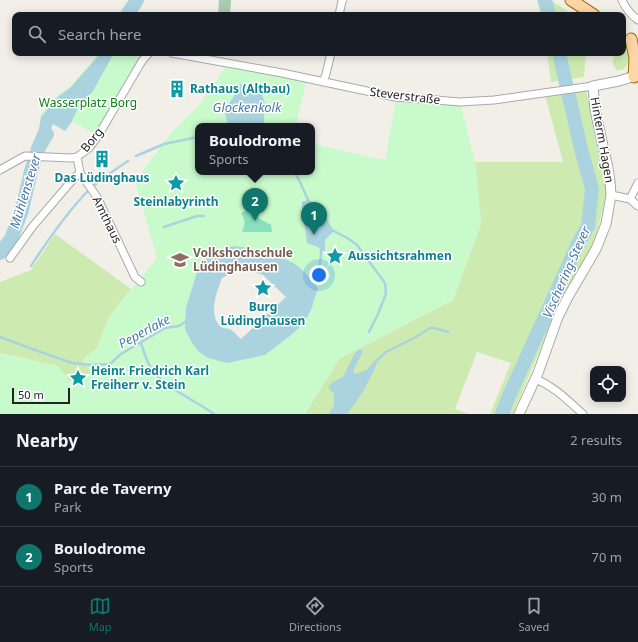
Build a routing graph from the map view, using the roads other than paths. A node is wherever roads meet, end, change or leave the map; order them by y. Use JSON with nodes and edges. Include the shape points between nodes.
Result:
{"nodes":[{"id":1,"x":342,"y":0,"type":"edge"},
{"id":2,"x":571,"y":0,"type":"edge"},
{"id":3,"x":622,"y":0,"type":"edge"},
{"id":4,"x":340,"y":12,"type":"edge"},
{"id":5,"x":589,"y":12,"type":"edge"},
{"id":6,"x":638,"y":20,"type":"edge"},
{"id":7,"x":631,"y":38,"type":"edge"},
{"id":8,"x":146,"y":56,"type":"edge"},
{"id":9,"x":188,"y":56,"type":"edge"},
{"id":10,"x":330,"y":56,"type":"edge"},
{"id":11,"x":636,"y":76,"type":"edge"},
{"id":12,"x":323,"y":82,"type":"junction"},
{"id":13,"x":593,"y":86,"type":"junction"},
{"id":14,"x":77,"y":157,"type":"junction"},
{"id":15,"x":0,"y":170,"type":"edge"},
{"id":16,"x":80,"y":173,"type":"junction"},
{"id":17,"x":638,"y":183,"type":"edge"},
{"id":18,"x":611,"y":195,"type":"junction"},
{"id":19,"x":630,"y":200,"type":"junction"},
{"id":20,"x":638,"y":206,"type":"edge"},
{"id":21,"x":10,"y":258,"type":"dead end"},
{"id":22,"x":140,"y":282,"type":"dead end"},
{"id":23,"x":536,"y":379,"type":"junction"},
{"id":24,"x":519,"y":414,"type":"edge"},
{"id":25,"x":582,"y":414,"type":"edge"}],
"edges":[{"from":1,"to":4,"type":"street"},
{"from":2,"to":5,"type":"main road"},
{"from":3,"to":6,"type":"street","via":[[624,6]]},
{"from":7,"to":11,"type":"main road"},
{"from":8,"to":14,"type":"street","name":"Borg","via":[[98,136],[89,148]]},
{"from":9,"to":12,"type":"street","name":"Steverstraße"},
{"from":10,"to":12,"type":"street"},
{"from":11,"to":13,"type":"street","name":"Steverstraße"},
{"from":12,"to":13,"type":"street","name":"Steverstraße","via":[[395,97],[460,102],[494,100]]},
{"from":13,"to":18,"type":"street","name":"Hinterm Hagen"},
{"from":14,"to":15,"type":"street","name":"Borg","via":[[25,156]]},
{"from":14,"to":16,"type":"street","name":"Amthaus"},
{"from":16,"to":21,"type":"street","via":[[33,226]]},
{"from":16,"to":22,"type":"street","name":"Amthaus","via":[[97,197],[135,277]]},
{"from":17,"to":19,"type":"street"},
{"from":18,"to":19,"type":"street"},
{"from":18,"to":23,"type":"street","name":"Hinterm Hagen","via":[[606,224],[596,250],[558,317]]},
{"from":19,"to":20,"type":"street"},
{"from":23,"to":24,"type":"street","name":"Hinterm Hagen"},
{"from":23,"to":25,"type":"street","via":[[555,389]]}]}
